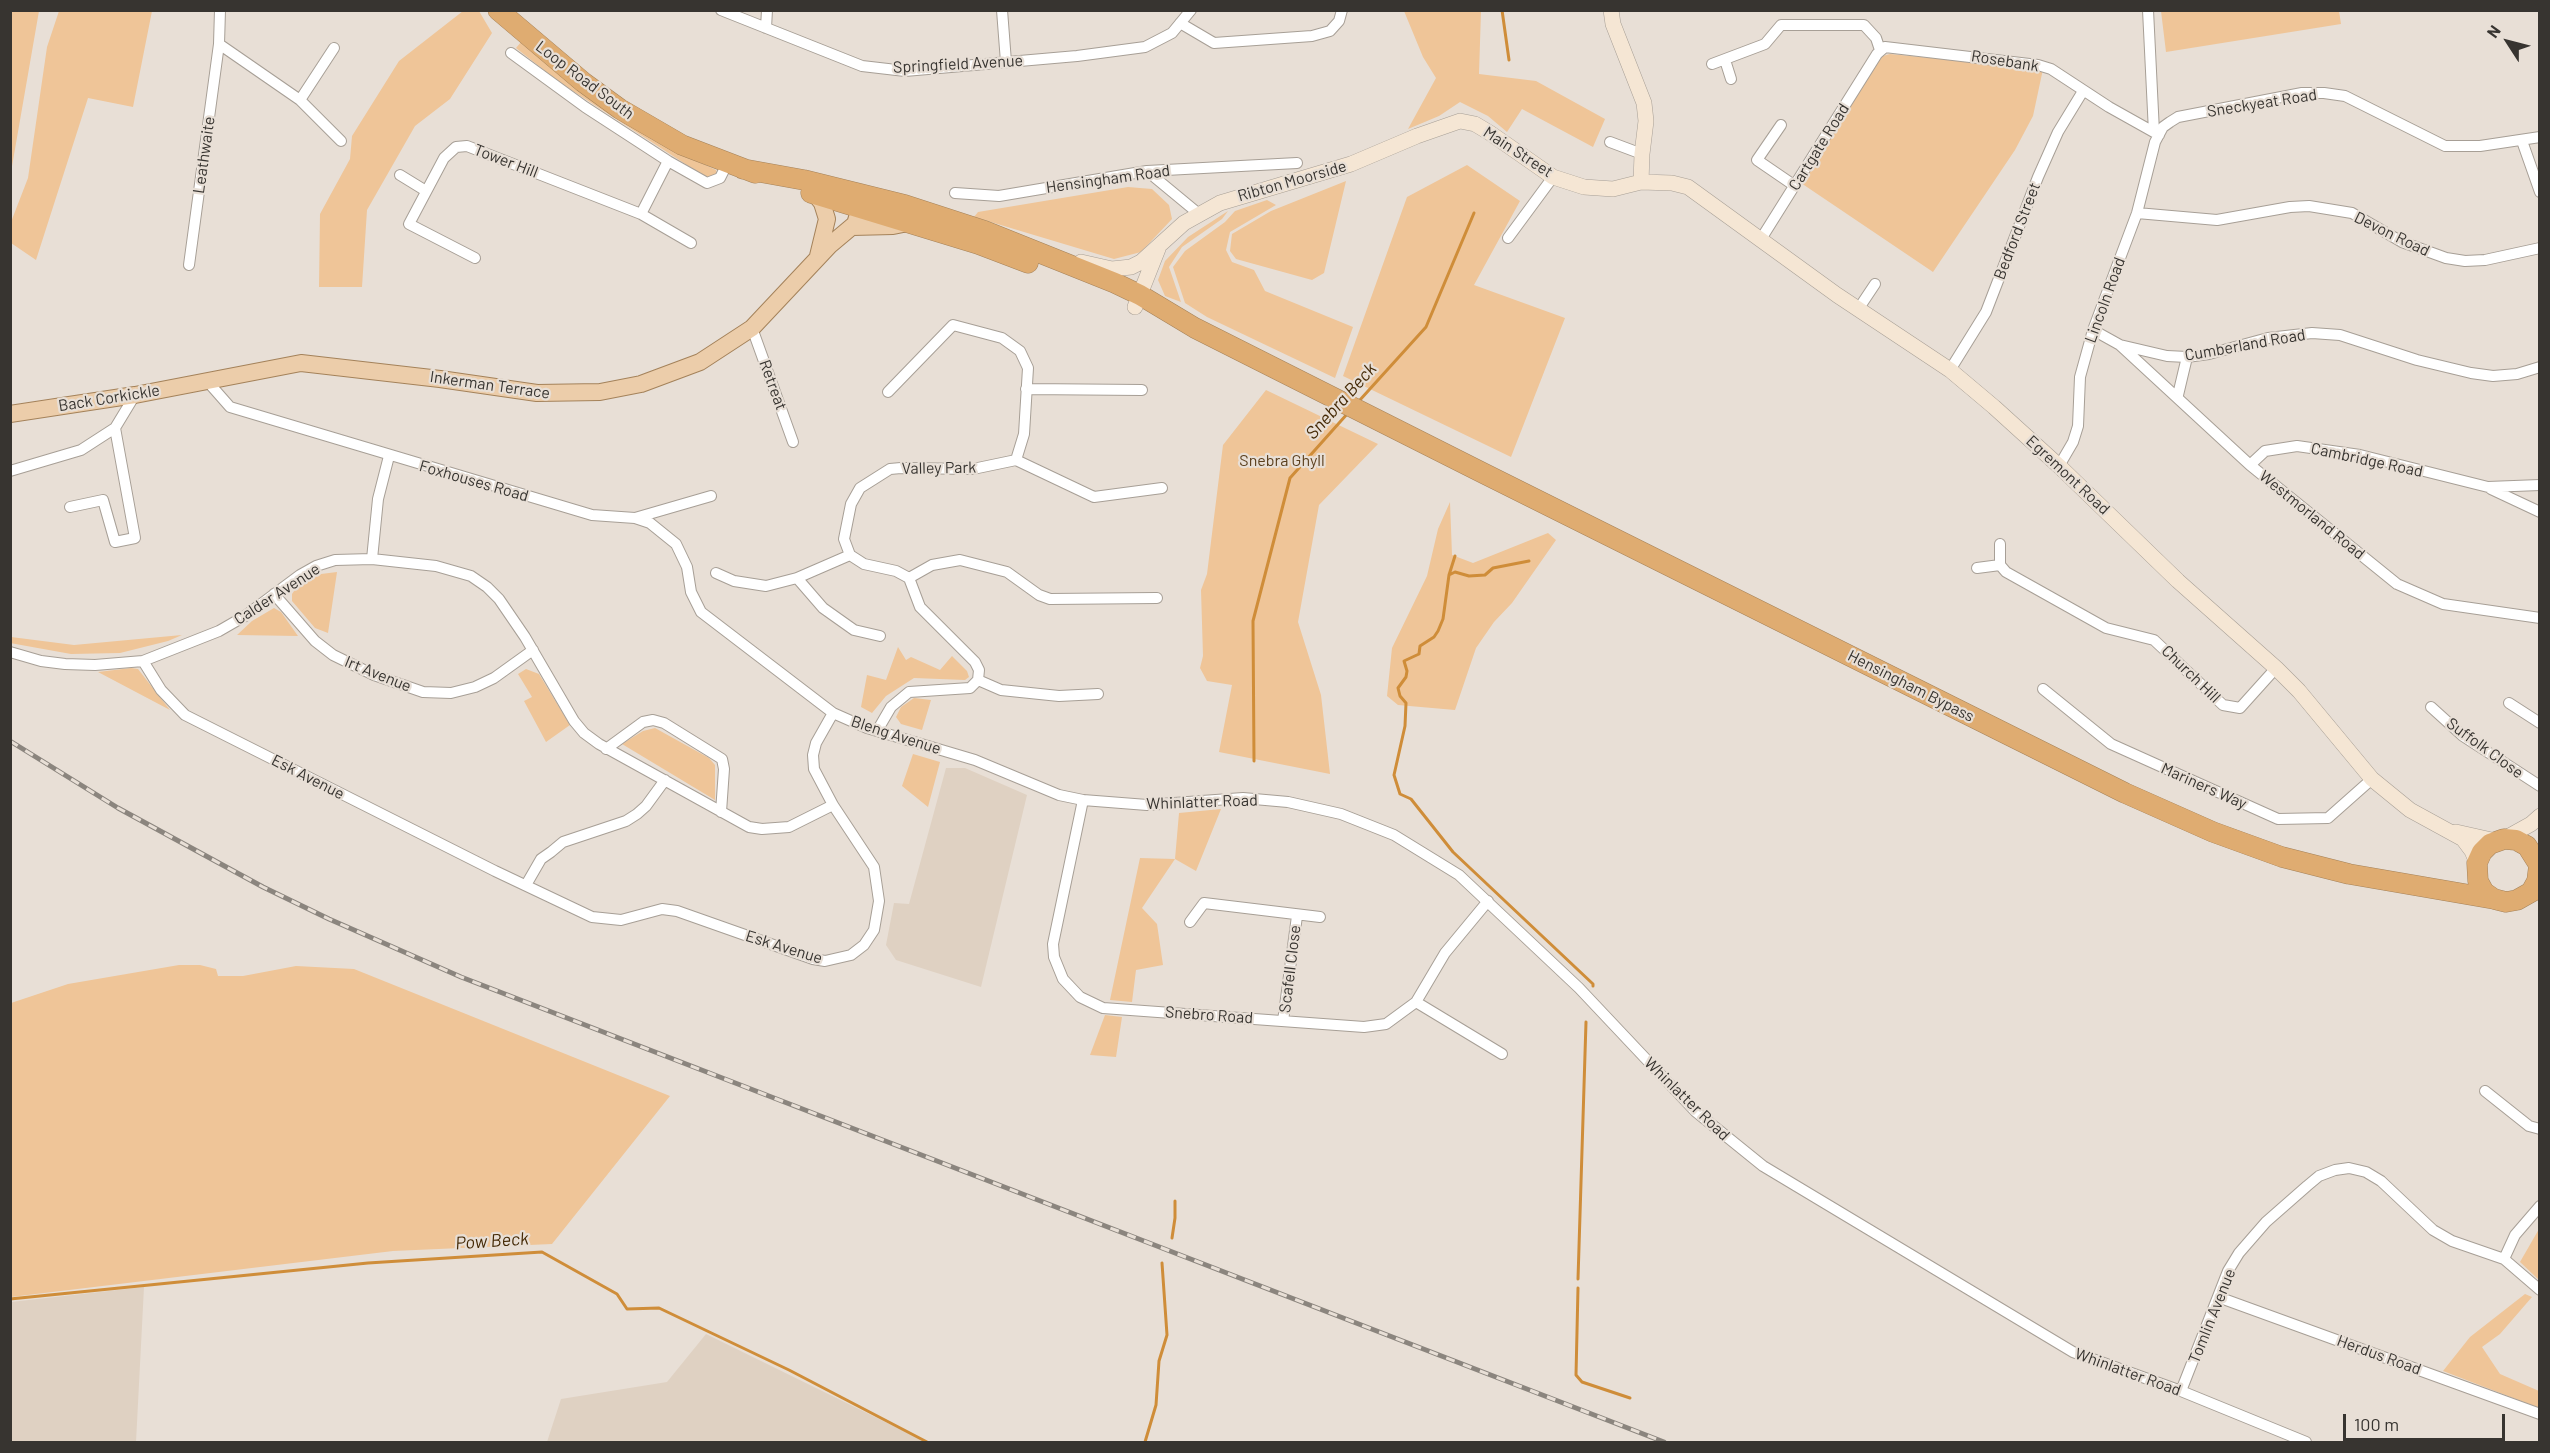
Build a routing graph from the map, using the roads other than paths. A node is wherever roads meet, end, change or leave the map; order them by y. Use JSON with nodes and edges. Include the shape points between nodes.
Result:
{"nodes":[{"id":1,"x":220,"y":10,"type":"edge"},
{"id":2,"x":498,"y":10,"type":"edge"},
{"id":3,"x":722,"y":10,"type":"edge"},
{"id":4,"x":767,"y":10,"type":"edge"},
{"id":5,"x":1002,"y":10,"type":"edge"},
{"id":6,"x":1191,"y":10,"type":"edge"},
{"id":7,"x":1342,"y":10,"type":"edge"},
{"id":8,"x":1611,"y":10,"type":"edge"},
{"id":9,"x":2148,"y":10,"type":"edge"},
{"id":10,"x":1180,"y":23,"type":"junction"},
{"id":11,"x":766,"y":28,"type":"junction"},
{"id":12,"x":219,"y":44,"type":"junction"},
{"id":13,"x":334,"y":48,"type":"dead end"},
{"id":14,"x":1879,"y":52,"type":"junction"},
{"id":15,"x":511,"y":53,"type":"dead end"},
{"id":16,"x":1725,"y":60,"type":"junction"},
{"id":17,"x":1006,"y":62,"type":"junction"},
{"id":18,"x":1712,"y":64,"type":"dead end"},
{"id":19,"x":1731,"y":79,"type":"dead end"},
{"id":20,"x":2083,"y":91,"type":"junction"},
{"id":21,"x":300,"y":100,"type":"junction"},
{"id":22,"x":1781,"y":125,"type":"dead end"},
{"id":23,"x":1433,"y":130,"type":"joint"},
{"id":24,"x":2156,"y":133,"type":"junction"},
{"id":25,"x":2540,"y":137,"type":"edge"},
{"id":26,"x":341,"y":141,"type":"dead end"},
{"id":27,"x":1610,"y":141,"type":"dead end"},
{"id":28,"x":2523,"y":141,"type":"junction"},
{"id":29,"x":1642,"y":154,"type":"junction"},
{"id":30,"x":668,"y":161,"type":"junction"},
{"id":31,"x":1297,"y":163,"type":"dead end"},
{"id":32,"x":735,"y":166,"type":"junction"},
{"id":33,"x":1147,"y":171,"type":"junction"},
{"id":34,"x":400,"y":176,"type":"dead end"},
{"id":35,"x":1553,"y":177,"type":"junction"},
{"id":36,"x":1641,"y":182,"type":"junction"},
{"id":37,"x":1795,"y":186,"type":"junction"},
{"id":38,"x":426,"y":191,"type":"junction"},
{"id":39,"x":2540,"y":192,"type":"edge"},
{"id":40,"x":955,"y":193,"type":"dead end"},
{"id":41,"x":815,"y":194,"type":"junction"},
{"id":42,"x":865,"y":206,"type":"junction"},
{"id":43,"x":2137,"y":213,"type":"junction"},
{"id":44,"x":641,"y":214,"type":"junction"},
{"id":45,"x":1199,"y":214,"type":"junction"},
{"id":46,"x":909,"y":223,"type":"junction"},
{"id":47,"x":852,"y":227,"type":"junction"},
{"id":48,"x":1508,"y":238,"type":"dead end"},
{"id":49,"x":1761,"y":239,"type":"junction"},
{"id":50,"x":692,"y":243,"type":"dead end"},
{"id":51,"x":830,"y":245,"type":"junction"},
{"id":52,"x":1159,"y":246,"type":"junction"},
{"id":53,"x":2540,"y":248,"type":"edge"},
{"id":54,"x":1039,"y":253,"type":"junction"},
{"id":55,"x":475,"y":258,"type":"dead end"},
{"id":56,"x":817,"y":259,"type":"junction"},
{"id":57,"x":1141,"y":262,"type":"junction"},
{"id":58,"x":189,"y":265,"type":"dead end"},
{"id":59,"x":1875,"y":284,"type":"dead end"},
{"id":60,"x":1135,"y":297,"type":"junction"},
{"id":61,"x":1860,"y":308,"type":"junction"},
{"id":62,"x":752,"y":328,"type":"junction"},
{"id":63,"x":2093,"y":330,"type":"junction"},
{"id":64,"x":2120,"y":345,"type":"junction"},
{"id":65,"x":2187,"y":357,"type":"junction"},
{"id":66,"x":2540,"y":367,"type":"edge"},
{"id":67,"x":1950,"y":370,"type":"junction"},
{"id":68,"x":208,"y":382,"type":"junction"},
{"id":69,"x":1026,"y":389,"type":"junction"},
{"id":70,"x":1142,"y":390,"type":"dead end"},
{"id":71,"x":888,"y":392,"type":"dead end"},
{"id":72,"x":135,"y":395,"type":"junction"},
{"id":73,"x":2178,"y":395,"type":"junction"},
{"id":74,"x":10,"y":414,"type":"edge"},
{"id":75,"x":115,"y":428,"type":"junction"},
{"id":76,"x":794,"y":442,"type":"dead end"},
{"id":77,"x":389,"y":456,"type":"junction"},
{"id":78,"x":1016,"y":460,"type":"junction"},
{"id":79,"x":2059,"y":465,"type":"junction"},
{"id":80,"x":2250,"y":465,"type":"junction"},
{"id":81,"x":10,"y":471,"type":"edge"},
{"id":82,"x":2540,"y":485,"type":"edge"},
{"id":83,"x":2488,"y":487,"type":"junction"},
{"id":84,"x":1162,"y":488,"type":"dead end"},
{"id":85,"x":711,"y":496,"type":"dead end"},
{"id":86,"x":70,"y":507,"type":"dead end"},
{"id":87,"x":2540,"y":512,"type":"edge"},
{"id":88,"x":635,"y":518,"type":"junction"},
{"id":89,"x":2000,"y":544,"type":"dead end"},
{"id":90,"x":850,"y":555,"type":"junction"},
{"id":91,"x":372,"y":559,"type":"junction"},
{"id":92,"x":2000,"y":565,"type":"junction"},
{"id":93,"x":1977,"y":568,"type":"dead end"},
{"id":94,"x":716,"y":573,"type":"dead end"},
{"id":95,"x":797,"y":578,"type":"junction"},
{"id":96,"x":909,"y":578,"type":"junction"},
{"id":97,"x":1140,"y":585,"type":"dead end"},
{"id":98,"x":274,"y":594,"type":"junction"},
{"id":99,"x":1141,"y":598,"type":"junction"},
{"id":100,"x":1157,"y":598,"type":"dead end"},
{"id":101,"x":701,"y":612,"type":"joint"},
{"id":102,"x":2540,"y":618,"type":"edge"},
{"id":103,"x":880,"y":636,"type":"dead end"},
{"id":104,"x":533,"y":650,"type":"junction"},
{"id":105,"x":10,"y":652,"type":"edge"},
{"id":106,"x":143,"y":661,"type":"junction"},
{"id":107,"x":2276,"y":668,"type":"junction"},
{"id":108,"x":978,"y":681,"type":"junction"},
{"id":109,"x":2043,"y":689,"type":"dead end"},
{"id":110,"x":1098,"y":694,"type":"dead end"},
{"id":111,"x":2509,"y":703,"type":"dead end"},
{"id":112,"x":2431,"y":707,"type":"dead end"},
{"id":113,"x":833,"y":713,"type":"junction"},
{"id":114,"x":2540,"y":723,"type":"edge"},
{"id":115,"x":877,"y":731,"type":"junction"},
{"id":116,"x":606,"y":749,"type":"junction"},
{"id":117,"x":2372,"y":779,"type":"junction"},
{"id":118,"x":664,"y":780,"type":"junction"},
{"id":119,"x":2540,"y":786,"type":"edge"},
{"id":120,"x":1083,"y":800,"type":"junction"},
{"id":121,"x":832,"y":805,"type":"junction"},
{"id":122,"x":721,"y":812,"type":"junction"},
{"id":123,"x":2539,"y":816,"type":"edge"},
{"id":124,"x":2450,"y":830,"type":"junction"},
{"id":125,"x":2500,"y":840,"type":"junction"},
{"id":126,"x":2536,"y":857,"type":"edge"},
{"id":127,"x":2477,"y":869,"type":"junction"},
{"id":128,"x":526,"y":885,"type":"junction"},
{"id":129,"x":2429,"y":886,"type":"junction"},
{"id":130,"x":2536,"y":889,"type":"edge"},
{"id":131,"x":2494,"y":899,"type":"junction"},
{"id":132,"x":1488,"y":901,"type":"junction"},
{"id":133,"x":1297,"y":916,"type":"junction"},
{"id":134,"x":1320,"y":917,"type":"dead end"},
{"id":135,"x":1190,"y":922,"type":"dead end"},
{"id":136,"x":1416,"y":1002,"type":"junction"},
{"id":137,"x":1283,"y":1021,"type":"junction"},
{"id":138,"x":1502,"y":1054,"type":"dead end"},
{"id":139,"x":2485,"y":1091,"type":"dead end"},
{"id":140,"x":2540,"y":1129,"type":"edge"},
{"id":141,"x":2540,"y":1206,"type":"edge"},
{"id":142,"x":2504,"y":1259,"type":"junction"},
{"id":143,"x":2540,"y":1290,"type":"edge"},
{"id":144,"x":2218,"y":1297,"type":"junction"},
{"id":145,"x":2181,"y":1391,"type":"junction"},
{"id":146,"x":2540,"y":1414,"type":"edge"},
{"id":147,"x":2306,"y":1443,"type":"edge"}],
"edges":[{"from":1,"to":12,"type":"street","name":"Leathwaite"},
{"from":2,"to":32,"type":"highway","name":"Loop Road South","via":[[620,109],[675,141]]},
{"from":3,"to":11,"type":"street","name":"Springfield Avenue"},
{"from":4,"to":11,"type":"street"},
{"from":5,"to":17,"type":"street"},
{"from":6,"to":10,"type":"street","name":"Springfield Avenue"},
{"from":7,"to":10,"type":"street","via":[[1330,31],[1312,36],[1214,43]]},
{"from":8,"to":29,"type":"main road","via":[[1644,103]]},
{"from":9,"to":24,"type":"street"},
{"from":10,"to":17,"type":"street","name":"Springfield Avenue","via":[[1172,33],[1145,47]]},
{"from":11,"to":17,"type":"street","name":"Springfield Avenue","via":[[862,66],[905,71]]},
{"from":12,"to":21,"type":"street"},
{"from":12,"to":58,"type":"street","name":"Leathwaite"},
{"from":13,"to":21,"type":"street"},
{"from":14,"to":16,"type":"street","via":[[1876,38],[1864,25],[1781,26],[1765,44]]},
{"from":14,"to":20,"type":"street","name":"Rosebank","via":[[1885,47],[1906,48],[2027,62],[2051,69]]},
{"from":14,"to":37,"type":"street","name":"Cartgate Road"},
{"from":15,"to":30,"type":"street"},
{"from":16,"to":18,"type":"street"},
{"from":16,"to":19,"type":"street"},
{"from":20,"to":24,"type":"street","name":"Rosebank"},
{"from":20,"to":67,"type":"street","name":"Bedford Street","via":[[2038,177],[1986,312]]},
{"from":21,"to":26,"type":"street"},
{"from":22,"to":37,"type":"street","via":[[1757,160]]},
{"from":23,"to":35,"type":"main road","name":"Main Street","via":[[1460,121],[1475,124]]},
{"from":23,"to":45,"type":"main road","name":"Ribton Moorside","via":[[1358,162],[1250,192]]},
{"from":24,"to":28,"type":"street","name":"Sneckyeat Road","via":[[2178,117],[2302,93],[2324,93],[2345,96],[2445,146]]},
{"from":24,"to":43,"type":"street","name":"Lincoln Road"},
{"from":25,"to":28,"type":"street","name":"Sneckyeat Road"},
{"from":27,"to":29,"type":"street"},
{"from":28,"to":39,"type":"street"},
{"from":29,"to":36,"type":"main road"},
{"from":30,"to":32,"type":"street","via":[[707,183]]},
{"from":30,"to":44,"type":"street"},
{"from":31,"to":33,"type":"street","name":"Hensingham Road"},
{"from":32,"to":41,"type":"highway"},
{"from":32,"to":42,"type":"highway","via":[[845,190]]},
{"from":33,"to":40,"type":"street","name":"Hensingham Road","via":[[999,196]]},
{"from":33,"to":45,"type":"street"},
{"from":34,"to":38,"type":"street"},
{"from":35,"to":36,"type":"main road","name":"Main Street","via":[[1584,187],[1614,189]]},
{"from":35,"to":48,"type":"street"},
{"from":36,"to":49,"type":"main road","name":"Egremont Road","via":[[1688,187]]},
{"from":37,"to":49,"type":"street","name":"Cartgate Road"},
{"from":38,"to":44,"type":"street","name":"Tower Hill","via":[[447,154],[456,147],[467,146]]},
{"from":38,"to":55,"type":"street","name":"Tower Hill","via":[[409,224]]},
{"from":41,"to":42,"type":"highway"},
{"from":41,"to":56,"type":"main road","via":[[827,219]]},
{"from":42,"to":46,"type":"highway"},
{"from":42,"to":47,"type":"main road","name":"Inkerman Terrace"},
{"from":42,"to":51,"type":"main road"},
{"from":42,"to":54,"type":"highway","via":[[975,228]]},
{"from":43,"to":53,"type":"street","name":"Devon Road","via":[[2217,220],[2309,206],[2352,213],[2402,242],[2446,258],[2485,260]]},
{"from":43,"to":63,"type":"street","name":"Lincoln Road"},
{"from":44,"to":50,"type":"street","name":"Tower Hill"},
{"from":45,"to":52,"type":"main road","name":"Ribton Moorside"},
{"from":46,"to":47,"type":"main road"},
{"from":46,"to":60,"type":"highway"},
{"from":47,"to":51,"type":"main road","name":"Inkerman Terrace"},
{"from":49,"to":61,"type":"main road","name":"Egremont Road"},
{"from":51,"to":56,"type":"main road","name":"Inkerman Terrace"},
{"from":52,"to":57,"type":"main road","name":"Ribton Moorside"},
{"from":52,"to":60,"type":"main road"},
{"from":54,"to":57,"type":"main road","via":[[1112,269]]},
{"from":54,"to":60,"type":"highway"},
{"from":56,"to":62,"type":"main road","name":"Inkerman Terrace"},
{"from":57,"to":60,"type":"main road"},
{"from":59,"to":61,"type":"street"},
{"from":60,"to":129,"type":"highway","name":"Hensingham Bypass","via":[[2203,828],[2282,857],[2349,874]]},
{"from":61,"to":67,"type":"main road","name":"Egremont Road"},
{"from":62,"to":68,"type":"main road","name":"Inkerman Terrace","via":[[681,371],[600,392],[537,393],[315,362]]},
{"from":62,"to":76,"type":"street","name":"Retreat"},
{"from":63,"to":64,"type":"street","name":"Cumberland Road"},
{"from":63,"to":79,"type":"street","name":"Lincoln Road","via":[[2080,377],[2078,426]]},
{"from":64,"to":65,"type":"street","name":"Cumberland Road","via":[[2141,352]]},
{"from":64,"to":73,"type":"street","name":"Westmorland Road"},
{"from":65,"to":66,"type":"street","name":"Cumberland Road","via":[[2280,336],[2312,333],[2340,335],[2470,373],[2517,374]]},
{"from":65,"to":73,"type":"street"},
{"from":67,"to":79,"type":"main road","name":"Egremont Road"},
{"from":68,"to":72,"type":"main road","name":"Back Corkickle"},
{"from":68,"to":77,"type":"street","name":"Foxhouses Road","via":[[230,407]]},
{"from":69,"to":70,"type":"street"},
{"from":69,"to":71,"type":"street","via":[[1028,368],[1020,351],[1002,338],[953,325]]},
{"from":69,"to":78,"type":"street","via":[[1024,434]]},
{"from":72,"to":74,"type":"main road","name":"Back Corkickle"},
{"from":72,"to":75,"type":"street"},
{"from":73,"to":80,"type":"street","name":"Westmorland Road"},
{"from":75,"to":81,"type":"street","via":[[81,450]]},
{"from":75,"to":86,"type":"street","via":[[135,538],[115,542],[103,500]]},
{"from":77,"to":88,"type":"street","name":"Foxhouses Road","via":[[592,515]]},
{"from":77,"to":91,"type":"street","via":[[378,499]]},
{"from":78,"to":84,"type":"street","via":[[1095,497]]},
{"from":78,"to":90,"type":"street","name":"Valley Park","via":[[973,469],[890,470],[854,496],[844,539]]},
{"from":79,"to":107,"type":"main road","name":"Egremont Road","via":[[2178,581]]},
{"from":80,"to":83,"type":"street","name":"Cambridge Road","via":[[2265,451],[2297,446],[2360,455]]},
{"from":80,"to":102,"type":"street","name":"Westmorland Road","via":[[2397,584],[2443,604]]},
{"from":82,"to":83,"type":"street","name":"Cambridge Road"},
{"from":83,"to":87,"type":"street","name":"Cambridge Road"},
{"from":85,"to":88,"type":"street"},
{"from":88,"to":101,"type":"street","name":"Foxhouses Road","via":[[650,523],[676,544]]},
{"from":89,"to":92,"type":"street"},
{"from":90,"to":95,"type":"street"},
{"from":90,"to":96,"type":"street","via":[[864,564]]},
{"from":91,"to":98,"type":"street","name":"Calder Avenue","via":[[334,560],[316,566]]},
{"from":91,"to":104,"type":"street","name":"Calder Avenue","via":[[436,566],[471,576],[499,599]]},
{"from":92,"to":93,"type":"street"},
{"from":92,"to":107,"type":"street","name":"Church Hill","via":[[2106,628],[2154,639],[2223,705],[2240,708]]},
{"from":94,"to":95,"type":"street","via":[[734,581],[766,586]]},
{"from":95,"to":103,"type":"street","via":[[823,608],[854,630]]},
{"from":96,"to":99,"type":"street","via":[[932,565],[960,560],[1007,572],[1050,599]]},
{"from":96,"to":108,"type":"street","via":[[920,607],[975,662]]},
{"from":97,"to":99,"type":"street"},
{"from":98,"to":104,"type":"street","name":"Irt Avenue","via":[[315,641],[333,655],[423,692],[452,693],[475,687]]},
{"from":98,"to":106,"type":"street","name":"Calder Avenue","via":[[219,631]]},
{"from":99,"to":100,"type":"street"},
{"from":101,"to":113,"type":"street","name":"Bleng Avenue"},
{"from":104,"to":116,"type":"street","name":"Calder Avenue","via":[[574,721]]},
{"from":105,"to":106,"type":"street","name":"Calder Avenue","via":[[65,664]]},
{"from":106,"to":128,"type":"street","name":"Esk Avenue","via":[[161,690],[185,715]]},
{"from":107,"to":117,"type":"main road","name":"Egremont Road"},
{"from":108,"to":110,"type":"street","via":[[1001,690],[1059,696]]},
{"from":108,"to":115,"type":"street","via":[[960,690],[909,692],[891,707]]},
{"from":109,"to":117,"type":"street","name":"Mariners Way","via":[[2111,744],[2278,819],[2328,818]]},
{"from":111,"to":114,"type":"street"},
{"from":112,"to":119,"type":"street","name":"Suffolk Close","via":[[2463,736]]},
{"from":113,"to":115,"type":"street","name":"Bleng Avenue"},
{"from":113,"to":121,"type":"street","name":"Esk Avenue","via":[[813,755],[819,782]]},
{"from":115,"to":120,"type":"street","name":"Bleng Avenue","via":[[975,760],[1059,795]]},
{"from":116,"to":118,"type":"street","name":"Calder Avenue"},
{"from":116,"to":122,"type":"street","via":[[643,723],[663,723],[722,759]]},
{"from":117,"to":124,"type":"main road","name":"Egremont Road","via":[[2410,810]]},
{"from":118,"to":122,"type":"street","name":"Calder Avenue"},
{"from":118,"to":128,"type":"street","via":[[646,806],[626,821],[563,842],[541,859]]},
{"from":120,"to":132,"type":"street","name":"Whinlatter Road","via":[[1168,805],[1243,798],[1317,807],[1394,835],[1459,875]]},
{"from":120,"to":137,"type":"street","name":"Snebro Road","via":[[1053,944],[1058,969],[1069,986],[1080,997],[1103,1008]]},
{"from":121,"to":122,"type":"street","name":"Calder Avenue","via":[[801,823],[775,829],[749,827]]},
{"from":121,"to":128,"type":"street","name":"Esk Avenue","via":[[874,867],[879,901],[874,930],[864,945],[838,960],[813,959],[677,911],[662,909],[621,920],[592,917]]},
{"from":123,"to":125,"type":"main road"},
{"from":123,"to":126,"type":"main road"},
{"from":124,"to":125,"type":"main road"},
{"from":124,"to":127,"type":"main road","via":[[2468,845]]},
{"from":125,"to":126,"type":"highway","via":[[2522,842]]},
{"from":125,"to":127,"type":"highway","via":[[2482,852]]},
{"from":126,"to":130,"type":"highway"},
{"from":127,"to":129,"type":"highway","name":"Hensingham Bypass","via":[[2447,884]]},
{"from":127,"to":131,"type":"highway","via":[[2480,886]]},
{"from":129,"to":131,"type":"highway","name":"Hensingham Bypass"},
{"from":130,"to":131,"type":"highway","via":[[2512,902]]},
{"from":132,"to":136,"type":"street","name":"Snebro Road","via":[[1445,953]]},
{"from":132,"to":145,"type":"street","name":"Whinlatter Road","via":[[1579,988],[1695,1111],[1763,1166],[2073,1352]]},
{"from":133,"to":134,"type":"street","name":"Scafell Close"},
{"from":133,"to":135,"type":"street","name":"Scafell Close","via":[[1204,903]]},
{"from":133,"to":137,"type":"street","name":"Scafell Close"},
{"from":136,"to":137,"type":"street","name":"Snebro Road","via":[[1396,1018],[1364,1028]]},
{"from":136,"to":138,"type":"street"},
{"from":139,"to":140,"type":"street","via":[[2529,1126]]},
{"from":141,"to":142,"type":"street","via":[[2516,1235]]},
{"from":142,"to":143,"type":"street","name":"Tomlin Avenue"},
{"from":142,"to":144,"type":"street","name":"Tomlin Avenue","via":[[2433,1230],[2381,1181],[2349,1168],[2319,1176],[2251,1238],[2228,1271]]},
{"from":144,"to":145,"type":"street","name":"Tomlin Avenue"},
{"from":144,"to":146,"type":"street","name":"Herdus Road"},
{"from":145,"to":147,"type":"street","name":"Whinlatter Road"}]}
